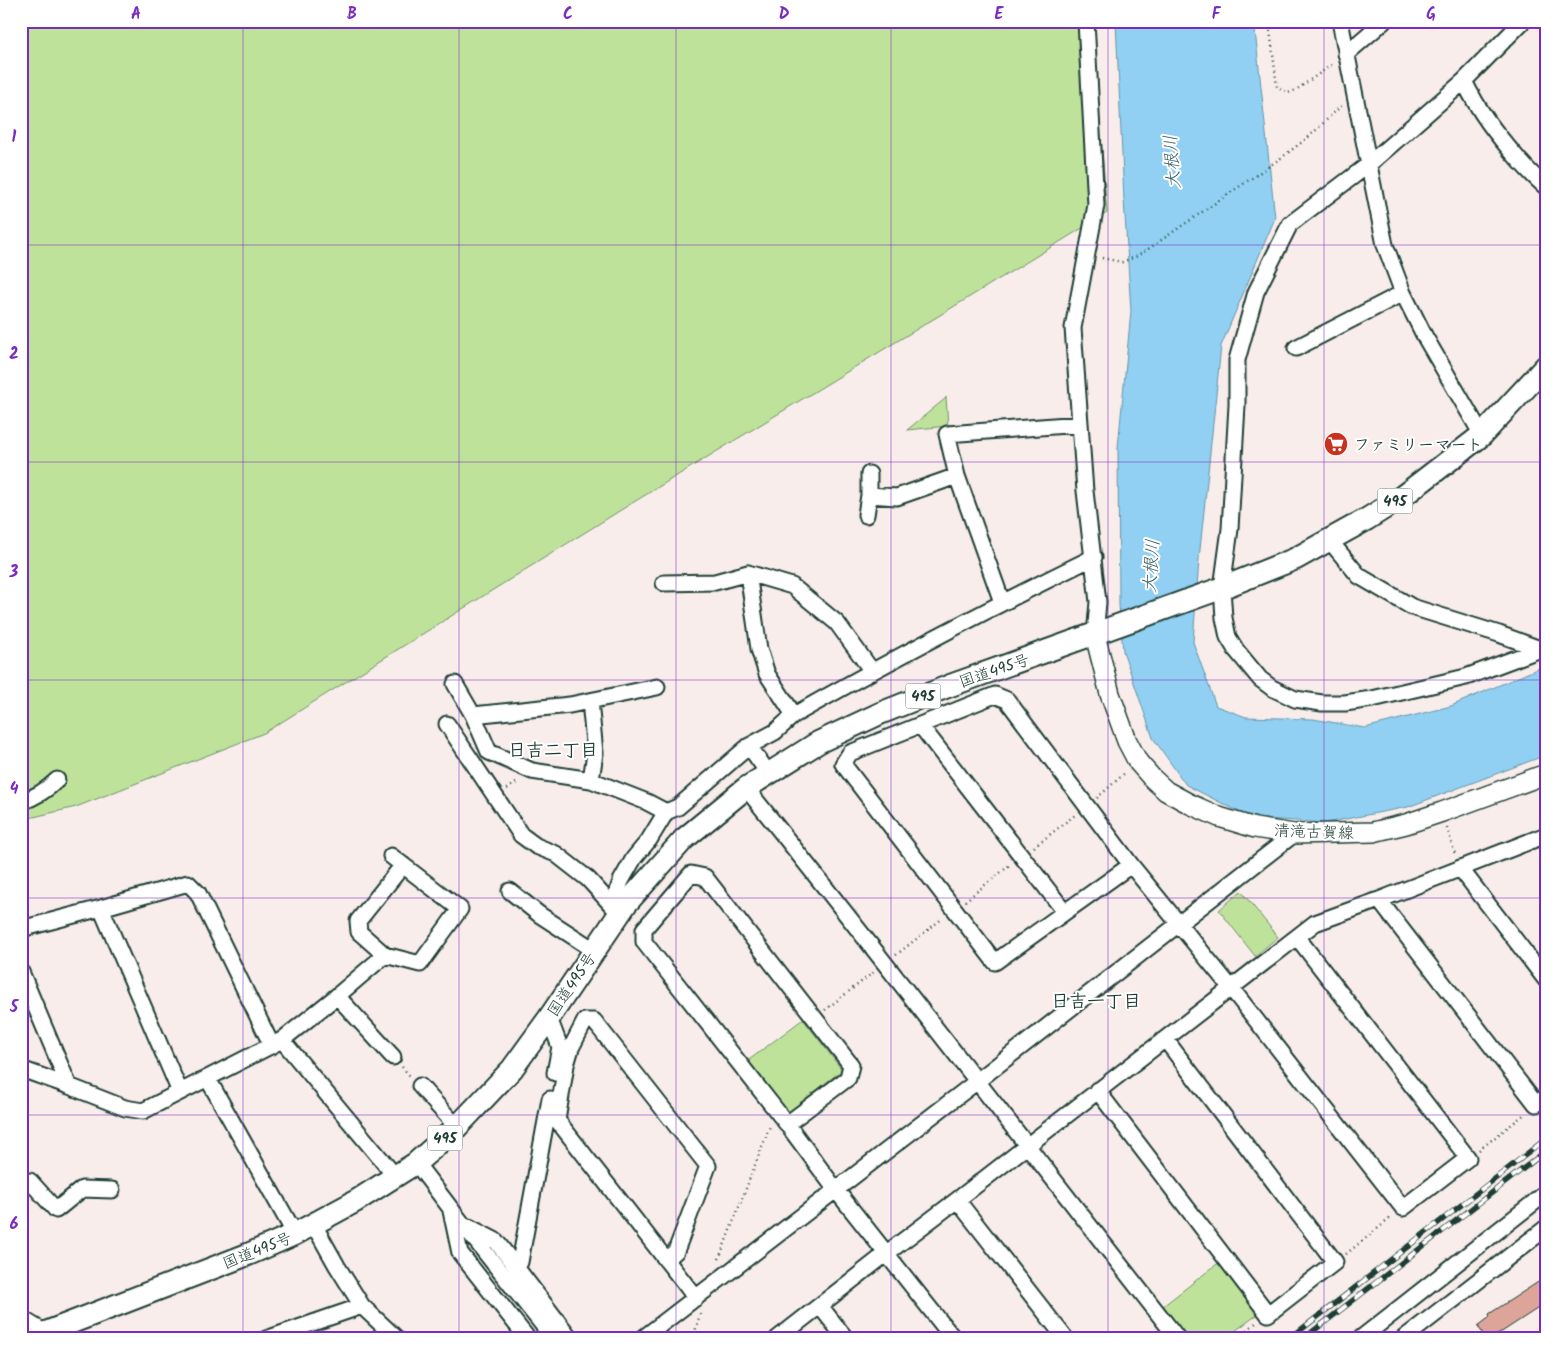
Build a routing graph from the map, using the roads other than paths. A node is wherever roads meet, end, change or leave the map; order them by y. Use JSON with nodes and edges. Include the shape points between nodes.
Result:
{"nodes":[{"id":1,"x":1086,"y":21,"type":"edge"},
{"id":2,"x":1340,"y":21,"type":"edge"},
{"id":3,"x":1384,"y":21,"type":"edge"},
{"id":4,"x":1523,"y":21,"type":"edge"},
{"id":5,"x":1346,"y":54,"type":"junction"},
{"id":6,"x":1464,"y":81,"type":"junction"},
{"id":7,"x":1368,"y":165,"type":"junction"},
{"id":8,"x":1546,"y":187,"type":"edge"},
{"id":9,"x":1403,"y":293,"type":"junction"},
{"id":10,"x":1296,"y":348,"type":"dead end"},
{"id":11,"x":1546,"y":366,"type":"edge"},
{"id":12,"x":1080,"y":424,"type":"junction"},
{"id":13,"x":1482,"y":435,"type":"junction"},
{"id":14,"x":869,"y":474,"type":"dead end"},
{"id":15,"x":957,"y":476,"type":"junction"},
{"id":16,"x":869,"y":495,"type":"junction"},
{"id":17,"x":866,"y":515,"type":"dead end"},
{"id":18,"x":1330,"y":541,"type":"junction"},
{"id":19,"x":1094,"y":557,"type":"junction"},
{"id":20,"x":748,"y":573,"type":"junction"},
{"id":21,"x":664,"y":583,"type":"dead end"},
{"id":22,"x":1218,"y":589,"type":"junction"},
{"id":23,"x":1002,"y":602,"type":"junction"},
{"id":24,"x":1103,"y":631,"type":"junction"},
{"id":25,"x":1543,"y":648,"type":"edge"},
{"id":26,"x":872,"y":670,"type":"junction"},
{"id":27,"x":455,"y":684,"type":"dead end"},
{"id":28,"x":657,"y":687,"type":"dead end"},
{"id":29,"x":590,"y":701,"type":"junction"},
{"id":30,"x":473,"y":715,"type":"junction"},
{"id":31,"x":794,"y":715,"type":"junction"},
{"id":32,"x":447,"y":724,"type":"dead end"},
{"id":33,"x":920,"y":725,"type":"junction"},
{"id":34,"x":749,"y":746,"type":"junction"},
{"id":35,"x":769,"y":774,"type":"junction"},
{"id":36,"x":1546,"y":774,"type":"edge"},
{"id":37,"x":57,"y":780,"type":"dead end"},
{"id":38,"x":592,"y":780,"type":"junction"},
{"id":39,"x":746,"y":788,"type":"junction"},
{"id":40,"x":21,"y":802,"type":"edge"},
{"id":41,"x":666,"y":812,"type":"junction"},
{"id":42,"x":1294,"y":834,"type":"junction"},
{"id":43,"x":1544,"y":838,"type":"edge"},
{"id":44,"x":1131,"y":865,"type":"junction"},
{"id":45,"x":1460,"y":868,"type":"junction"},
{"id":46,"x":510,"y":891,"type":"dead end"},
{"id":47,"x":1379,"y":900,"type":"junction"},
{"id":48,"x":101,"y":908,"type":"junction"},
{"id":49,"x":622,"y":909,"type":"junction"},
{"id":50,"x":1065,"y":912,"type":"junction"},
{"id":51,"x":1179,"y":924,"type":"junction"},
{"id":52,"x":21,"y":929,"type":"edge"},
{"id":53,"x":1297,"y":936,"type":"junction"},
{"id":54,"x":594,"y":950,"type":"junction"},
{"id":55,"x":385,"y":955,"type":"junction"},
{"id":56,"x":21,"y":972,"type":"edge"},
{"id":57,"x":1546,"y":980,"type":"edge"},
{"id":58,"x":1231,"y":988,"type":"junction"},
{"id":59,"x":336,"y":996,"type":"junction"},
{"id":60,"x":549,"y":1018,"type":"junction"},
{"id":61,"x":1165,"y":1039,"type":"junction"},
{"id":62,"x":277,"y":1043,"type":"junction"},
{"id":63,"x":393,"y":1057,"type":"road end"},
{"id":64,"x":21,"y":1069,"type":"edge"},
{"id":65,"x":208,"y":1079,"type":"junction"},
{"id":66,"x":976,"y":1082,"type":"junction"},
{"id":67,"x":69,"y":1086,"type":"junction"},
{"id":68,"x":420,"y":1086,"type":"road end"},
{"id":69,"x":1098,"y":1090,"type":"junction"},
{"id":70,"x":180,"y":1092,"type":"junction"},
{"id":71,"x":1541,"y":1100,"type":"edge"},
{"id":72,"x":787,"y":1124,"type":"junction"},
{"id":73,"x":457,"y":1127,"type":"junction"},
{"id":74,"x":1027,"y":1146,"type":"junction"},
{"id":75,"x":416,"y":1163,"type":"junction"},
{"id":76,"x":395,"y":1176,"type":"junction"},
{"id":77,"x":21,"y":1189,"type":"edge"},
{"id":78,"x":112,"y":1190,"type":"dead end"},
{"id":79,"x":836,"y":1190,"type":"junction"},
{"id":80,"x":1546,"y":1193,"type":"edge"},
{"id":81,"x":958,"y":1200,"type":"junction"},
{"id":82,"x":450,"y":1207,"type":"junction"},
{"id":83,"x":461,"y":1222,"type":"junction"},
{"id":84,"x":1546,"y":1228,"type":"edge"},
{"id":85,"x":304,"y":1229,"type":"junction"},
{"id":86,"x":887,"y":1253,"type":"junction"},
{"id":87,"x":666,"y":1260,"type":"junction"},
{"id":88,"x":516,"y":1268,"type":"junction"},
{"id":89,"x":696,"y":1298,"type":"junction"},
{"id":90,"x":362,"y":1306,"type":"junction"},
{"id":91,"x":820,"y":1306,"type":"junction"},
{"id":92,"x":21,"y":1318,"type":"edge"},
{"id":93,"x":37,"y":1336,"type":"edge"},
{"id":94,"x":65,"y":1339,"type":"edge"},
{"id":95,"x":266,"y":1339,"type":"edge"},
{"id":96,"x":398,"y":1339,"type":"edge"},
{"id":97,"x":528,"y":1339,"type":"edge"},
{"id":98,"x":554,"y":1339,"type":"edge"},
{"id":99,"x":571,"y":1339,"type":"edge"},
{"id":100,"x":642,"y":1339,"type":"edge"},
{"id":101,"x":778,"y":1339,"type":"edge"},
{"id":102,"x":846,"y":1339,"type":"edge"},
{"id":103,"x":954,"y":1339,"type":"edge"},
{"id":104,"x":1066,"y":1339,"type":"edge"},
{"id":105,"x":1178,"y":1339,"type":"edge"},
{"id":106,"x":1360,"y":1339,"type":"edge"},
{"id":107,"x":1403,"y":1339,"type":"edge"}],
"edges":[{"from":1,"to":12,"type":"street","via":[[1096,205],[1073,328]]},
{"from":2,"to":5,"type":"street"},
{"from":3,"to":5,"type":"street"},
{"from":4,"to":6,"type":"street"},
{"from":5,"to":7,"type":"street"},
{"from":6,"to":7,"type":"street"},
{"from":6,"to":8,"type":"street","via":[[1495,134]]},
{"from":7,"to":9,"type":"street","via":[[1385,245]]},
{"from":7,"to":22,"type":"street","via":[[1290,224],[1256,292],[1237,360],[1230,529]]},
{"from":9,"to":10,"type":"street"},
{"from":9,"to":13,"type":"street"},
{"from":11,"to":13,"type":"highway","number":"495"},
{"from":12,"to":15,"type":"street","via":[[947,434]]},
{"from":12,"to":19,"type":"street"},
{"from":13,"to":18,"type":"highway","number":"495","via":[[1399,499]]},
{"from":14,"to":16,"type":"street"},
{"from":15,"to":16,"type":"street","via":[[897,497]]},
{"from":15,"to":23,"type":"street"},
{"from":16,"to":17,"type":"street"},
{"from":18,"to":22,"type":"highway","number":"495","via":[[1295,559]]},
{"from":18,"to":25,"type":"street","via":[[1359,576],[1412,607]]},
{"from":19,"to":23,"type":"street"},
{"from":19,"to":24,"type":"street"},
{"from":20,"to":21,"type":"street","via":[[715,582]]},
{"from":20,"to":26,"type":"street","via":[[792,586],[837,624]]},
{"from":20,"to":31,"type":"street","via":[[767,674]]},
{"from":22,"to":24,"type":"highway","number":"495"},
{"from":22,"to":25,"type":"street","via":[[1228,638],[1236,650],[1260,679],[1295,699],[1344,703],[1372,699],[1466,677]]},
{"from":23,"to":26,"type":"street"},
{"from":24,"to":35,"type":"highway","name":"国道495号","number":"495","via":[[881,712],[819,742]]},
{"from":24,"to":42,"type":"main road","name":"清滝古賀線","via":[[1110,694],[1138,762],[1152,778],[1166,791],[1219,817],[1255,828]]},
{"from":26,"to":31,"type":"street"},
{"from":27,"to":30,"type":"street"},
{"from":28,"to":29,"type":"street"},
{"from":29,"to":30,"type":"street"},
{"from":29,"to":38,"type":"street","via":[[595,753]]},
{"from":30,"to":38,"type":"street","via":[[489,752],[532,771]]},
{"from":31,"to":34,"type":"street","via":[[775,732]]},
{"from":32,"to":49,"type":"street","via":[[521,835],[536,846],[556,854]]},
{"from":33,"to":44,"type":"street","via":[[995,695],[1007,700]]},
{"from":33,"to":50,"type":"street"},
{"from":33,"to":50,"type":"street","via":[[850,753],[843,764],[995,962]]},
{"from":34,"to":35,"type":"street"},
{"from":34,"to":41,"type":"street","via":[[678,807]]},
{"from":35,"to":39,"type":"highway","name":"国道495号","number":"495"},
{"from":36,"to":42,"type":"main road","name":"清滝古賀線","via":[[1442,812],[1373,832]]},
{"from":37,"to":40,"type":"street","via":[[36,797]]},
{"from":38,"to":41,"type":"street"},
{"from":39,"to":49,"type":"highway","name":"国道495号","number":"495","via":[[684,839]]},
{"from":39,"to":66,"type":"street"},
{"from":41,"to":49,"type":"street","via":[[621,881],[617,893]]},
{"from":42,"to":51,"type":"street"},
{"from":43,"to":45,"type":"street"},
{"from":44,"to":50,"type":"street"},
{"from":44,"to":51,"type":"street"},
{"from":45,"to":47,"type":"street"},
{"from":45,"to":57,"type":"street"},
{"from":46,"to":54,"type":"street"},
{"from":47,"to":53,"type":"street","via":[[1315,922]]},
{"from":47,"to":71,"type":"street"},
{"from":48,"to":52,"type":"street"},
{"from":48,"to":62,"type":"street","via":[[188,883],[198,893]]},
{"from":48,"to":70,"type":"street"},
{"from":49,"to":54,"type":"highway","name":"国道495号","number":"495"},
{"from":51,"to":58,"type":"street"},
{"from":51,"to":66,"type":"street"},
{"from":53,"to":58,"type":"street"},
{"from":53,"to":58,"type":"street","via":[[1468,1158],[1403,1208]]},
{"from":54,"to":60,"type":"highway","name":"国道495号","number":"495"},
{"from":55,"to":55,"type":"street","via":[[420,964],[460,909],[397,860],[358,921],[359,932]]},
{"from":55,"to":59,"type":"street"},
{"from":56,"to":67,"type":"street"},
{"from":58,"to":61,"type":"street"},
{"from":59,"to":62,"type":"street"},
{"from":59,"to":63,"type":"street"},
{"from":60,"to":73,"type":"highway","name":"国道495号","number":"495","via":[[512,1069]]},
{"from":60,"to":88,"type":"street","via":[[560,1046],[520,1262]]},
{"from":61,"to":69,"type":"street"},
{"from":61,"to":69,"type":"street","via":[[1334,1262],[1268,1314]]},
{"from":62,"to":65,"type":"street"},
{"from":62,"to":76,"type":"street"},
{"from":64,"to":67,"type":"street"},
{"from":65,"to":70,"type":"street"},
{"from":65,"to":85,"type":"street"},
{"from":66,"to":74,"type":"street"},
{"from":66,"to":79,"type":"street"},
{"from":67,"to":70,"type":"street","via":[[125,1108],[143,1111]]},
{"from":68,"to":73,"type":"street"},
{"from":69,"to":74,"type":"street"},
{"from":72,"to":72,"type":"street","via":[[644,942],[644,928],[691,874],[705,877],[851,1065],[848,1078]]},
{"from":72,"to":79,"type":"street"},
{"from":73,"to":75,"type":"highway","name":"国道495号","number":"495"},
{"from":74,"to":81,"type":"street"},
{"from":74,"to":105,"type":"street"},
{"from":75,"to":76,"type":"highway","name":"国道495号","number":"495"},
{"from":75,"to":82,"type":"street"},
{"from":76,"to":85,"type":"highway","name":"国道495号","number":"495"},
{"from":77,"to":78,"type":"street","via":[[30,1181],[56,1210],[82,1189]]},
{"from":79,"to":86,"type":"street"},
{"from":79,"to":89,"type":"street"},
{"from":80,"to":106,"type":"street"},
{"from":81,"to":86,"type":"street"},
{"from":81,"to":104,"type":"street"},
{"from":82,"to":83,"type":"street"},
{"from":82,"to":97,"type":"street","via":[[460,1253]]},
{"from":83,"to":88,"type":"street","via":[[496,1241]]},
{"from":83,"to":98,"type":"street"},
{"from":84,"to":107,"type":"street"},
{"from":85,"to":90,"type":"street","via":[[337,1266]]},
{"from":85,"to":93,"type":"highway","name":"国道495号","number":"495","via":[[249,1254]]},
{"from":86,"to":91,"type":"street"},
{"from":86,"to":103,"type":"street"},
{"from":87,"to":87,"type":"street","via":[[557,1120],[566,1065],[585,1021],[594,1021],[708,1166],[676,1251]]},
{"from":87,"to":89,"type":"street"},
{"from":88,"to":99,"type":"street"},
{"from":89,"to":100,"type":"street"},
{"from":90,"to":95,"type":"street"},
{"from":90,"to":96,"type":"street"},
{"from":91,"to":101,"type":"street"},
{"from":91,"to":102,"type":"street"},
{"from":92,"to":93,"type":"street"},
{"from":93,"to":94,"type":"street"}]}
